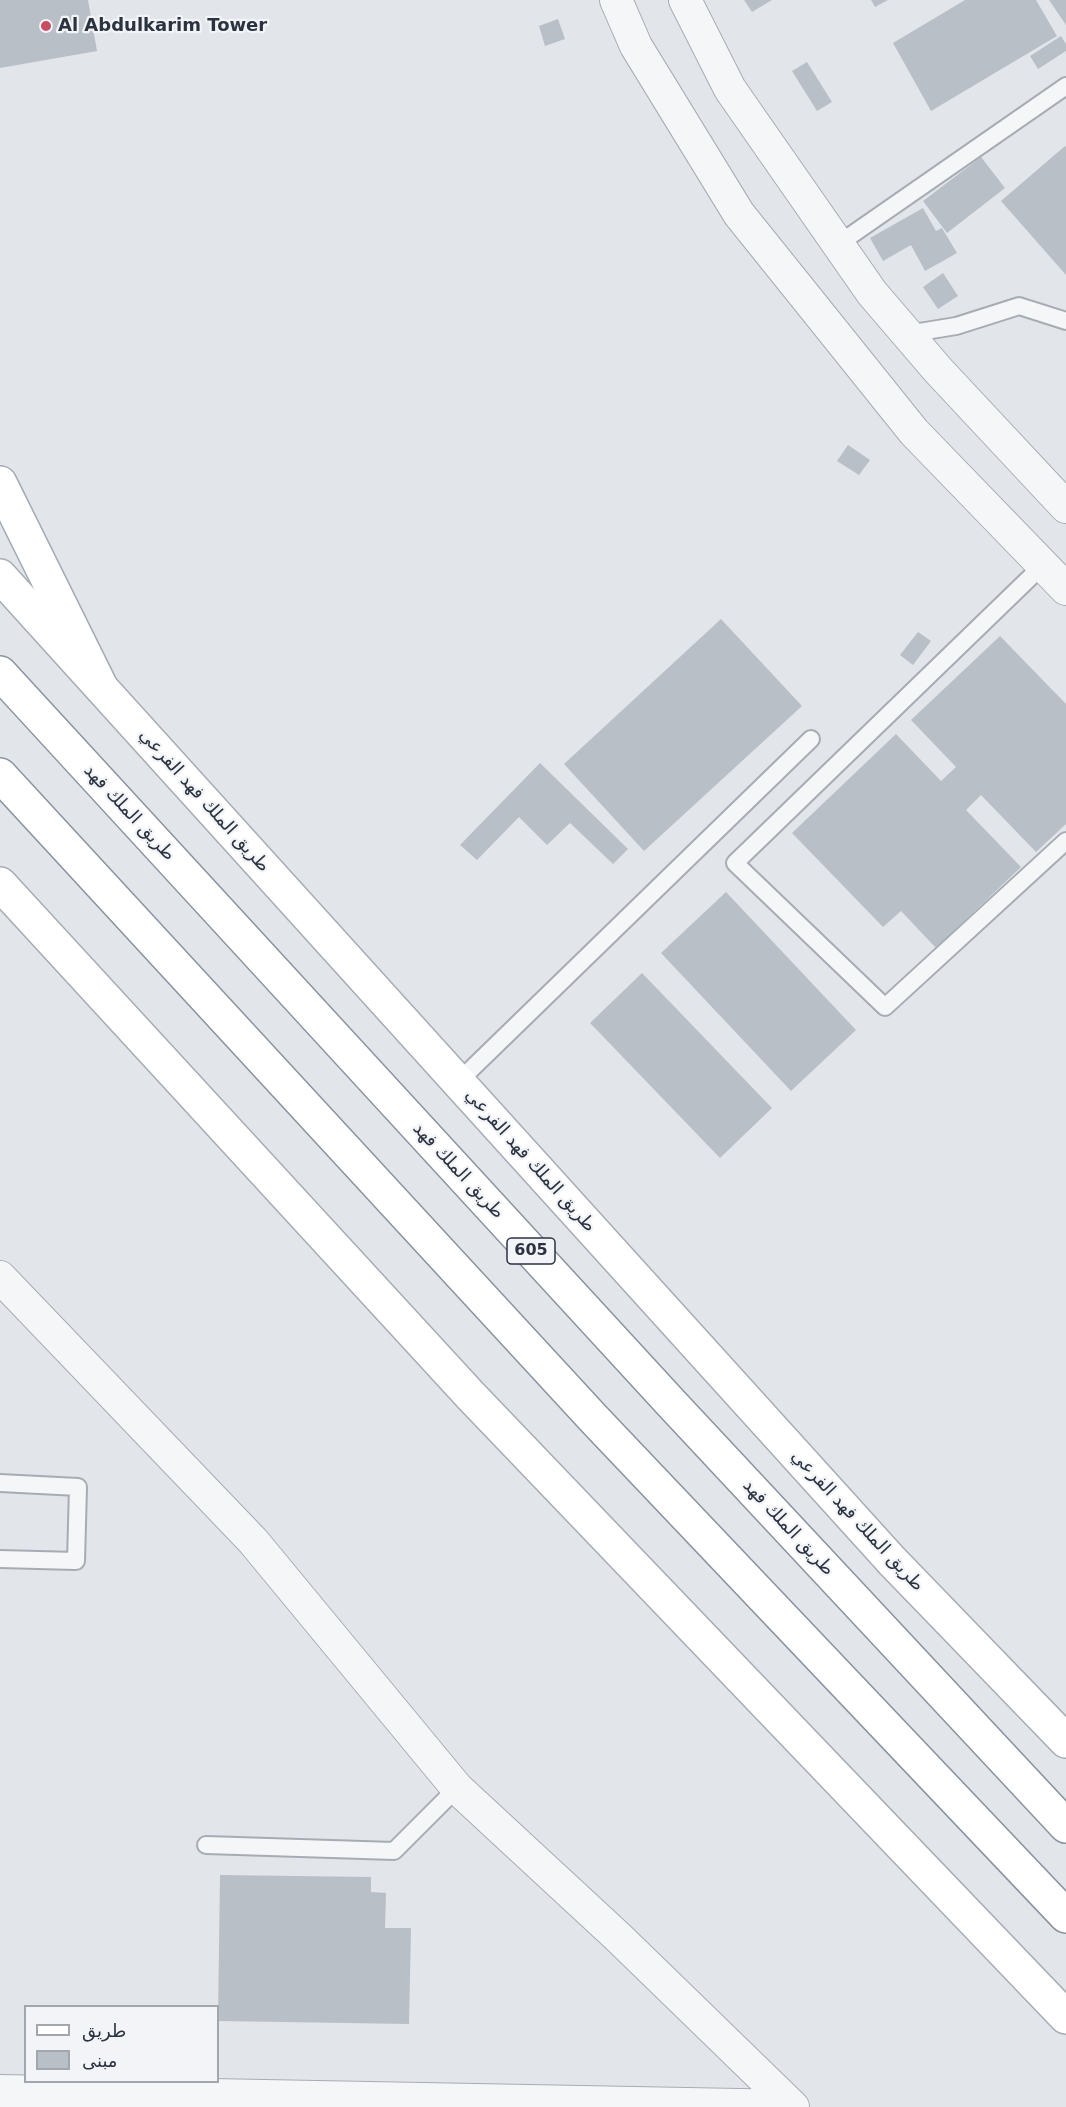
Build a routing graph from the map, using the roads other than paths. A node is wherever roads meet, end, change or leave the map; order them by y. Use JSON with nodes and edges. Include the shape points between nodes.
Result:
{"nodes":[{"id":1,"x":616,"y":0,"type":"edge"},
{"id":2,"x":685,"y":0,"type":"edge"},
{"id":3,"x":1066,"y":86,"type":"edge"},
{"id":4,"x":837,"y":246,"type":"junction"},
{"id":5,"x":1066,"y":321,"type":"edge"},
{"id":6,"x":907,"y":334,"type":"junction"},
{"id":7,"x":0,"y":483,"type":"edge"},
{"id":8,"x":1066,"y":507,"type":"edge"},
{"id":9,"x":1043,"y":565,"type":"junction"},
{"id":10,"x":0,"y":576,"type":"edge"},
{"id":11,"x":1066,"y":589,"type":"edge"},
{"id":12,"x":0,"y":673,"type":"edge"},
{"id":13,"x":100,"y":687,"type":"junction"},
{"id":14,"x":811,"y":739,"type":"dead end"},
{"id":15,"x":0,"y":775,"type":"edge"},
{"id":16,"x":1066,"y":841,"type":"edge"},
{"id":17,"x":0,"y":884,"type":"edge"},
{"id":18,"x":458,"y":1082,"type":"junction"},
{"id":19,"x":0,"y":1277,"type":"edge"},
{"id":20,"x":0,"y":1484,"type":"edge"},
{"id":21,"x":0,"y":1559,"type":"edge"},
{"id":22,"x":1066,"y":1742,"type":"edge"},
{"id":23,"x":457,"y":1788,"type":"junction"},
{"id":24,"x":1066,"y":1826,"type":"edge"},
{"id":25,"x":206,"y":1845,"type":"dead end"},
{"id":26,"x":1066,"y":1916,"type":"edge"},
{"id":27,"x":1066,"y":2018,"type":"edge"},
{"id":28,"x":0,"y":2091,"type":"edge"},
{"id":29,"x":793,"y":2106,"type":"edge"}],
"edges":[{"from":1,"to":9,"type":"street","via":[[636,46],[739,214],[914,432]]},
{"from":2,"to":4,"type":"street","via":[[730,90]]},
{"from":3,"to":4,"type":"lane"},
{"from":4,"to":6,"type":"street"},
{"from":5,"to":6,"type":"lane","via":[[1019,306],[956,326]]},
{"from":6,"to":8,"type":"street"},
{"from":7,"to":13,"type":"main road"},
{"from":9,"to":11,"type":"street"},
{"from":9,"to":16,"type":"lane","via":[[735,863],[885,1007]]},
{"from":10,"to":13,"type":"main road","name":"طريق الملك فهد الفرعي"},
{"from":12,"to":24,"type":"main road","name":"طريق الملك فهد","number":"605"},
{"from":13,"to":18,"type":"main road","name":"طريق الملك فهد الفرعي"},
{"from":14,"to":18,"type":"lane"},
{"from":15,"to":26,"type":"main road","via":[[594,1419]]},
{"from":17,"to":27,"type":"main road","via":[[471,1396]]},
{"from":18,"to":22,"type":"main road","name":"طريق الملك فهد الفرعي","via":[[892,1561]]},
{"from":19,"to":23,"type":"street","via":[[253,1541]]},
{"from":20,"to":21,"type":"lane","via":[[78,1487],[76,1561]]},
{"from":23,"to":25,"type":"lane","via":[[394,1851]]},
{"from":23,"to":29,"type":"street"},
{"from":28,"to":29,"type":"street"}]}
